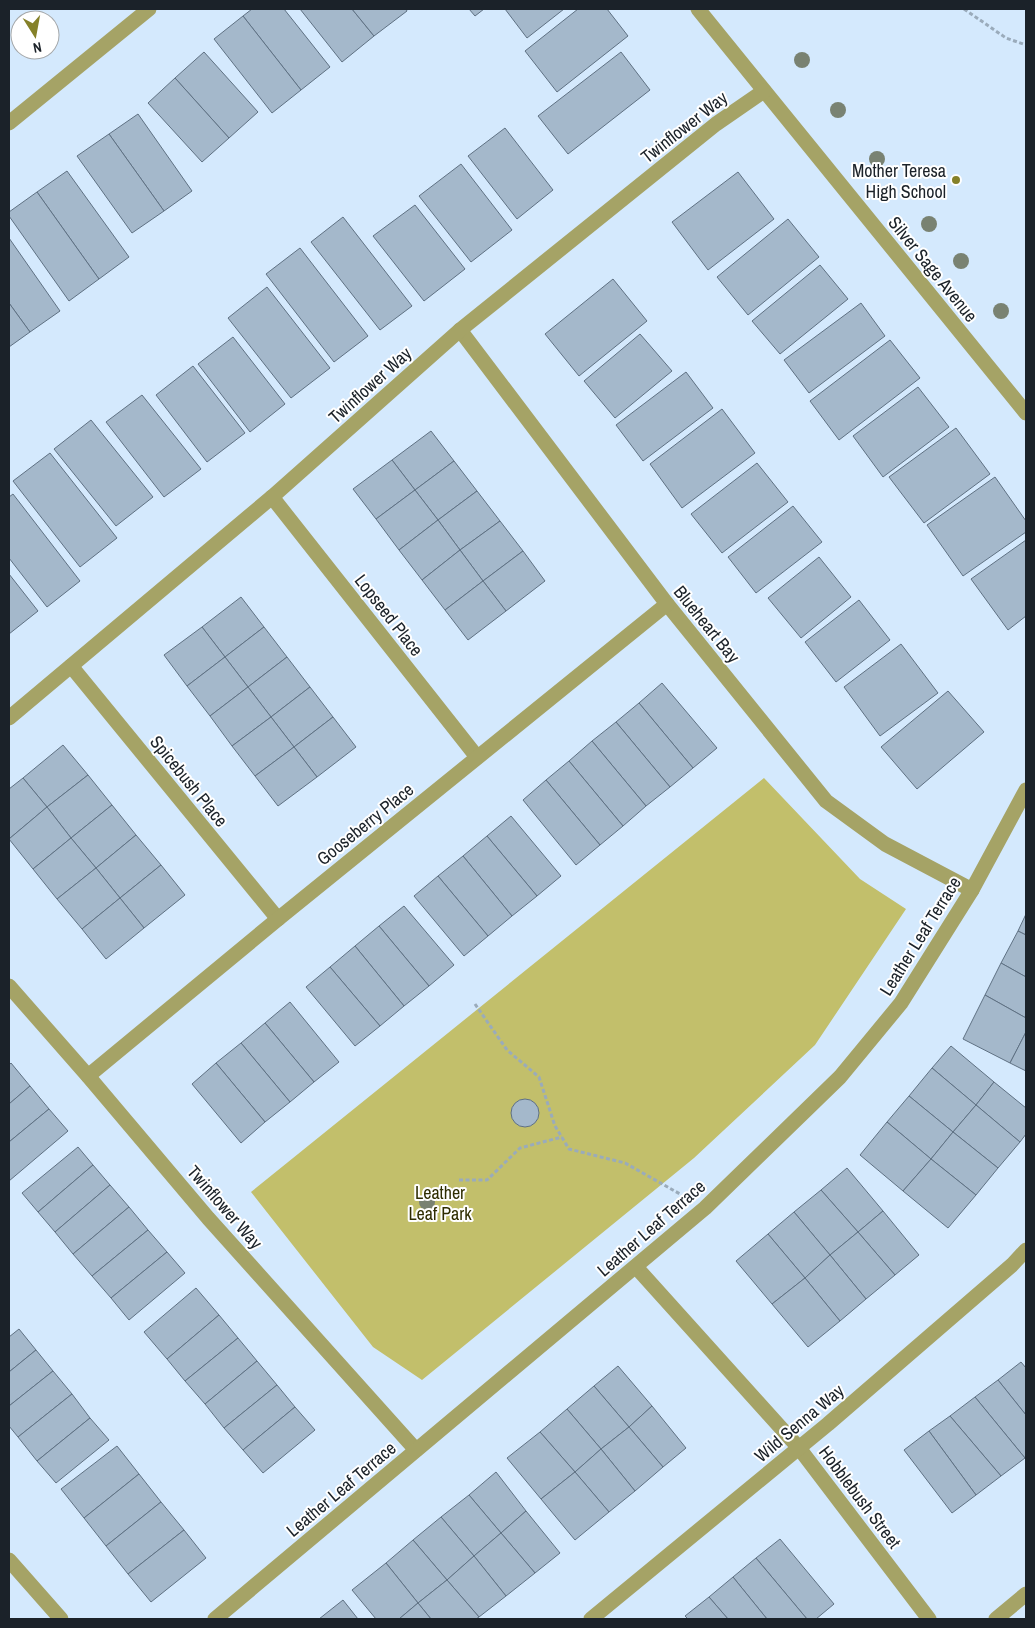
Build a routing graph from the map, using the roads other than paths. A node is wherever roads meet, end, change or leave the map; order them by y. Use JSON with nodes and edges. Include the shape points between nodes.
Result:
{"nodes":[{"id":1,"x":149,"y":9,"type":"edge"},
{"id":2,"x":698,"y":9,"type":"edge"},
{"id":3,"x":764,"y":90,"type":"junction"},
{"id":4,"x":9,"y":123,"type":"edge"},
{"id":5,"x":460,"y":330,"type":"junction"},
{"id":6,"x":1026,"y":414,"type":"edge"},
{"id":7,"x":272,"y":497,"type":"junction"},
{"id":8,"x":667,"y":604,"type":"junction"},
{"id":9,"x":71,"y":666,"type":"junction"},
{"id":10,"x":9,"y":718,"type":"edge"},
{"id":11,"x":477,"y":757,"type":"junction"},
{"id":12,"x":1026,"y":790,"type":"edge"},
{"id":13,"x":972,"y":890,"type":"junction"},
{"id":14,"x":278,"y":919,"type":"junction"},
{"id":15,"x":9,"y":986,"type":"edge"},
{"id":16,"x":88,"y":1076,"type":"junction"},
{"id":17,"x":1026,"y":1250,"type":"edge"},
{"id":18,"x":636,"y":1267,"type":"junction"},
{"id":19,"x":799,"y":1448,"type":"junction"},
{"id":20,"x":416,"y":1450,"type":"junction"},
{"id":21,"x":9,"y":1560,"type":"edge"},
{"id":22,"x":1026,"y":1594,"type":"edge"},
{"id":23,"x":61,"y":1619,"type":"edge"},
{"id":24,"x":215,"y":1619,"type":"edge"},
{"id":25,"x":591,"y":1619,"type":"edge"},
{"id":26,"x":929,"y":1619,"type":"edge"},
{"id":27,"x":996,"y":1619,"type":"edge"}],
"edges":[{"from":1,"to":4,"type":"street"},
{"from":2,"to":3,"type":"street","name":"Silver Sage Avenue"},
{"from":3,"to":5,"type":"street","name":"Twinflower Way","via":[[716,124]]},
{"from":3,"to":6,"type":"street","name":"Silver Sage Avenue"},
{"from":5,"to":7,"type":"street","name":"Twinflower Way"},
{"from":5,"to":8,"type":"street","name":"Blueheart Bay"},
{"from":7,"to":9,"type":"street","name":"Twinflower Way"},
{"from":7,"to":11,"type":"street","name":"Lopseed Place"},
{"from":8,"to":11,"type":"street","name":"Gooseberry Place"},
{"from":8,"to":13,"type":"street","name":"Blueheart Bay","via":[[826,801],[885,844]]},
{"from":9,"to":10,"type":"street","name":"Twinflower Way"},
{"from":9,"to":14,"type":"street","name":"Spicebush Place"},
{"from":11,"to":14,"type":"street","name":"Gooseberry Place"},
{"from":12,"to":13,"type":"street","name":"Leather Leaf Terrace"},
{"from":13,"to":18,"type":"street","name":"Leather Leaf Terrace","via":[[901,1003],[840,1077],[705,1208]]},
{"from":14,"to":16,"type":"street","name":"Gooseberry Place"},
{"from":15,"to":16,"type":"street","name":"Twinflower Way"},
{"from":16,"to":20,"type":"street","name":"Twinflower Way","via":[[208,1218]]},
{"from":17,"to":19,"type":"street","name":"Wild Senna Way"},
{"from":18,"to":19,"type":"street","name":"Hobblebush Street"},
{"from":18,"to":20,"type":"street","name":"Leather Leaf Terrace"},
{"from":19,"to":25,"type":"street","name":"Wild Senna Way"},
{"from":19,"to":26,"type":"street","name":"Hobblebush Street"},
{"from":20,"to":24,"type":"street","name":"Leather Leaf Terrace"},
{"from":21,"to":23,"type":"street"},
{"from":22,"to":27,"type":"street"}]}
